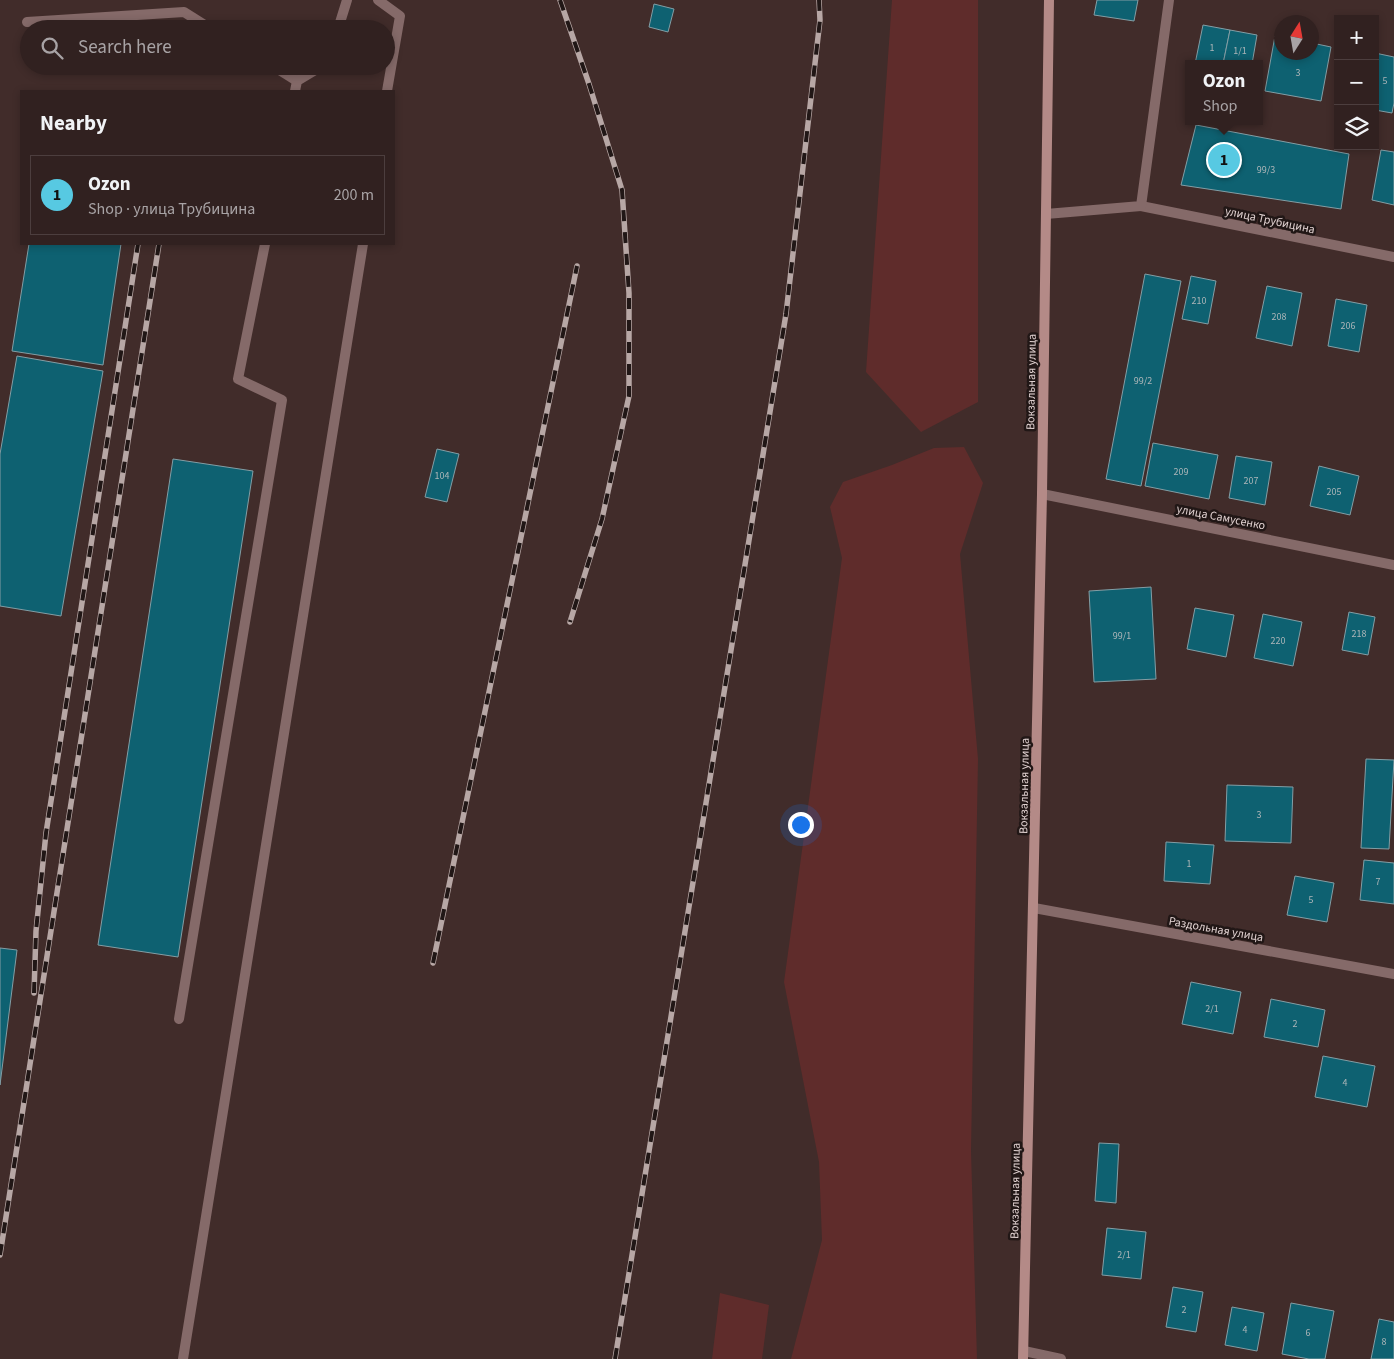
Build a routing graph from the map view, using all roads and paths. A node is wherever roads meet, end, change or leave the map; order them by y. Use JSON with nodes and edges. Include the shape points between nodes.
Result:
{"nodes":[{"id":1,"x":347,"y":0,"type":"edge"},
{"id":2,"x":378,"y":0,"type":"edge"},
{"id":3,"x":1049,"y":0,"type":"edge"},
{"id":4,"x":1169,"y":0,"type":"edge"},
{"id":5,"x":58,"y":20,"type":"edge"},
{"id":6,"x":197,"y":20,"type":"edge"},
{"id":7,"x":341,"y":20,"type":"edge"},
{"id":8,"x":395,"y":47,"type":"edge"},
{"id":9,"x":283,"y":75,"type":"edge"},
{"id":10,"x":310,"y":75,"type":"edge"},
{"id":11,"x":391,"y":75,"type":"edge"},
{"id":12,"x":296,"y":86,"type":"edge"},
{"id":13,"x":388,"y":90,"type":"edge"},
{"id":14,"x":1140,"y":206,"type":"junction"},
{"id":15,"x":1046,"y":214,"type":"junction"},
{"id":16,"x":265,"y":245,"type":"edge"},
{"id":17,"x":363,"y":245,"type":"edge"},
{"id":18,"x":1394,"y":257,"type":"edge"},
{"id":19,"x":1042,"y":494,"type":"junction"},
{"id":20,"x":1394,"y":565,"type":"edge"},
{"id":21,"x":1034,"y":908,"type":"junction"},
{"id":22,"x":1394,"y":974,"type":"edge"},
{"id":23,"x":180,"y":1019,"type":"dead end"},
{"id":24,"x":1024,"y":1355,"type":"edge"},
{"id":25,"x":182,"y":1359,"type":"edge"},
{"id":26,"x":1061,"y":1359,"type":"edge"}],
"edges":[{"from":1,"to":7,"type":"street"},
{"from":2,"to":8,"type":"street","via":[[400,16]]},
{"from":3,"to":15,"type":"main road","name":"Вокзальная улица"},
{"from":4,"to":14,"type":"street"},
{"from":5,"to":6,"type":"street","via":[[184,12]]},
{"from":9,"to":12,"type":"street"},
{"from":10,"to":12,"type":"street"},
{"from":11,"to":13,"type":"street"},
{"from":14,"to":15,"type":"street"},
{"from":14,"to":18,"type":"street","name":"улица Трубицина"},
{"from":15,"to":19,"type":"main road","name":"Вокзальная улица"},
{"from":16,"to":23,"type":"street","via":[[238,379],[282,400]]},
{"from":17,"to":25,"type":"street"},
{"from":19,"to":20,"type":"street","name":"улица Самусенко"},
{"from":19,"to":21,"type":"main road","name":"Вокзальная улица"},
{"from":21,"to":22,"type":"street","name":"Раздольная улица"},
{"from":21,"to":24,"type":"main road","name":"Вокзальная улица"},
{"from":24,"to":26,"type":"street"}]}
